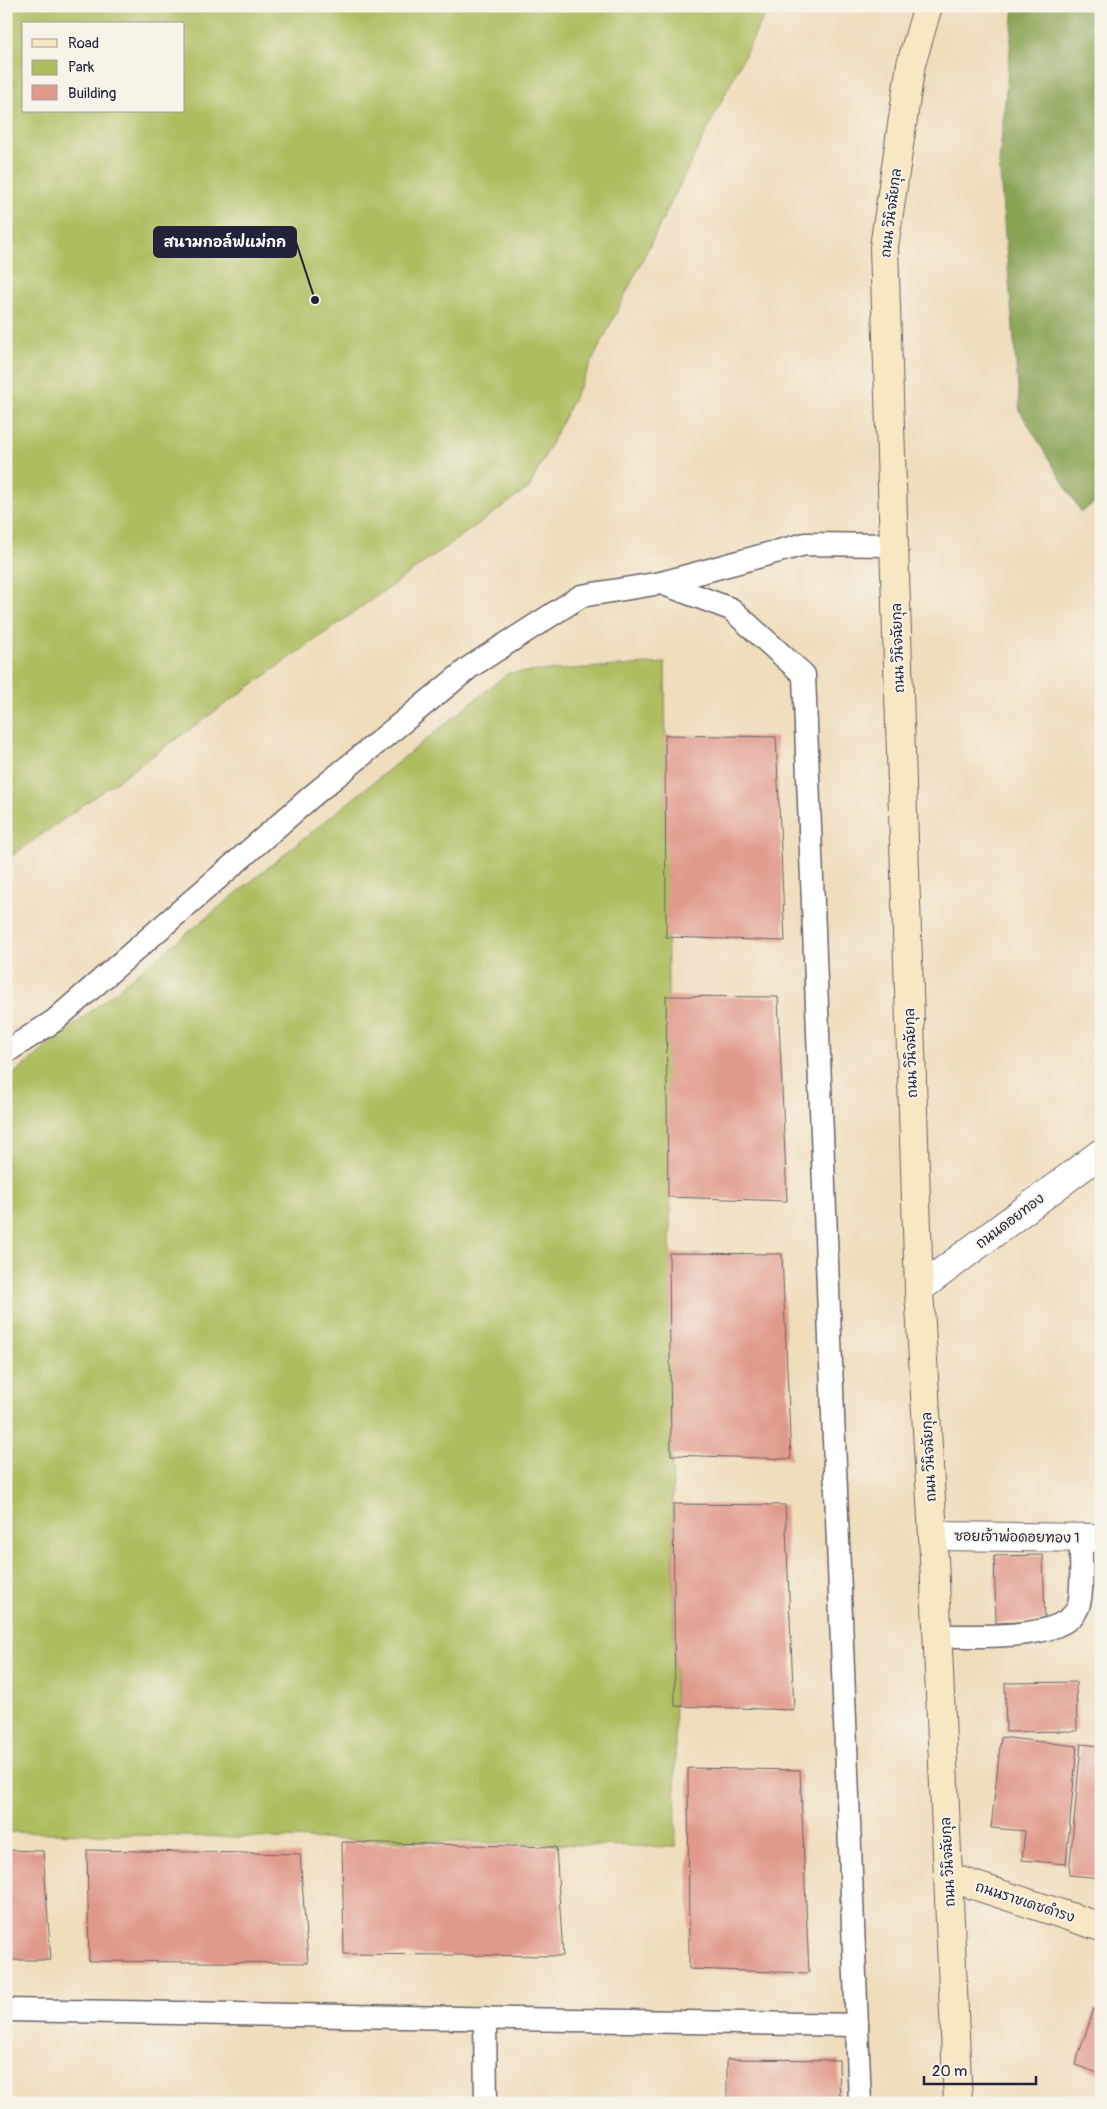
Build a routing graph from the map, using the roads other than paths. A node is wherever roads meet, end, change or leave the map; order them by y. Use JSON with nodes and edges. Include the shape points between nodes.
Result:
{"nodes":[{"id":1,"x":928,"y":6,"type":"edge"},
{"id":2,"x":894,"y":545,"type":"junction"},
{"id":3,"x":661,"y":583,"type":"junction"},
{"id":4,"x":6,"y":1052,"type":"edge"},
{"id":5,"x":1101,"y":1153,"type":"edge"},
{"id":6,"x":919,"y":1290,"type":"junction"},
{"id":7,"x":933,"y":1536,"type":"junction"},
{"id":8,"x":1091,"y":1545,"type":"edge"},
{"id":9,"x":936,"y":1636,"type":"junction"},
{"id":10,"x":949,"y":1877,"type":"junction"},
{"id":11,"x":1101,"y":1927,"type":"edge"},
{"id":12,"x":6,"y":2010,"type":"edge"},
{"id":13,"x":485,"y":2018,"type":"junction"},
{"id":14,"x":857,"y":2025,"type":"junction"},
{"id":15,"x":486,"y":2103,"type":"edge"},
{"id":16,"x":860,"y":2103,"type":"edge"},
{"id":17,"x":958,"y":2103,"type":"edge"}],
"edges":[{"from":1,"to":2,"type":"street","name":"ถนน วินิจฉัยกุล","via":[[911,64],[884,247]]},
{"from":2,"to":3,"type":"lane","via":[[806,544]]},
{"from":2,"to":6,"type":"street","name":"ถนน วินิจฉัยกุล"},
{"from":3,"to":4,"type":"lane","via":[[581,596],[470,667],[312,796],[54,1021]]},
{"from":3,"to":14,"type":"lane","via":[[731,609],[804,675]]},
{"from":5,"to":6,"type":"street","name":"ถนนดอยทอง"},
{"from":6,"to":7,"type":"street","name":"ถนน วินิจฉัยกุล"},
{"from":7,"to":8,"type":"street","name":"ซอยเจ้าพ่อดอยทอง 1"},
{"from":7,"to":9,"type":"street","name":"ถนน วินิจฉัยกุล"},
{"from":8,"to":9,"type":"lane","via":[[1078,1607],[1066,1622],[1042,1632]]},
{"from":9,"to":10,"type":"street","name":"ถนน วินิจฉัยกุล"},
{"from":10,"to":11,"type":"street","name":"ถนนราชเดชดำรง"},
{"from":10,"to":17,"type":"street","name":"ถนน วินิจฉัยกุล"},
{"from":12,"to":13,"type":"lane"},
{"from":13,"to":14,"type":"lane"},
{"from":13,"to":15,"type":"lane"},
{"from":14,"to":16,"type":"lane"}]}
